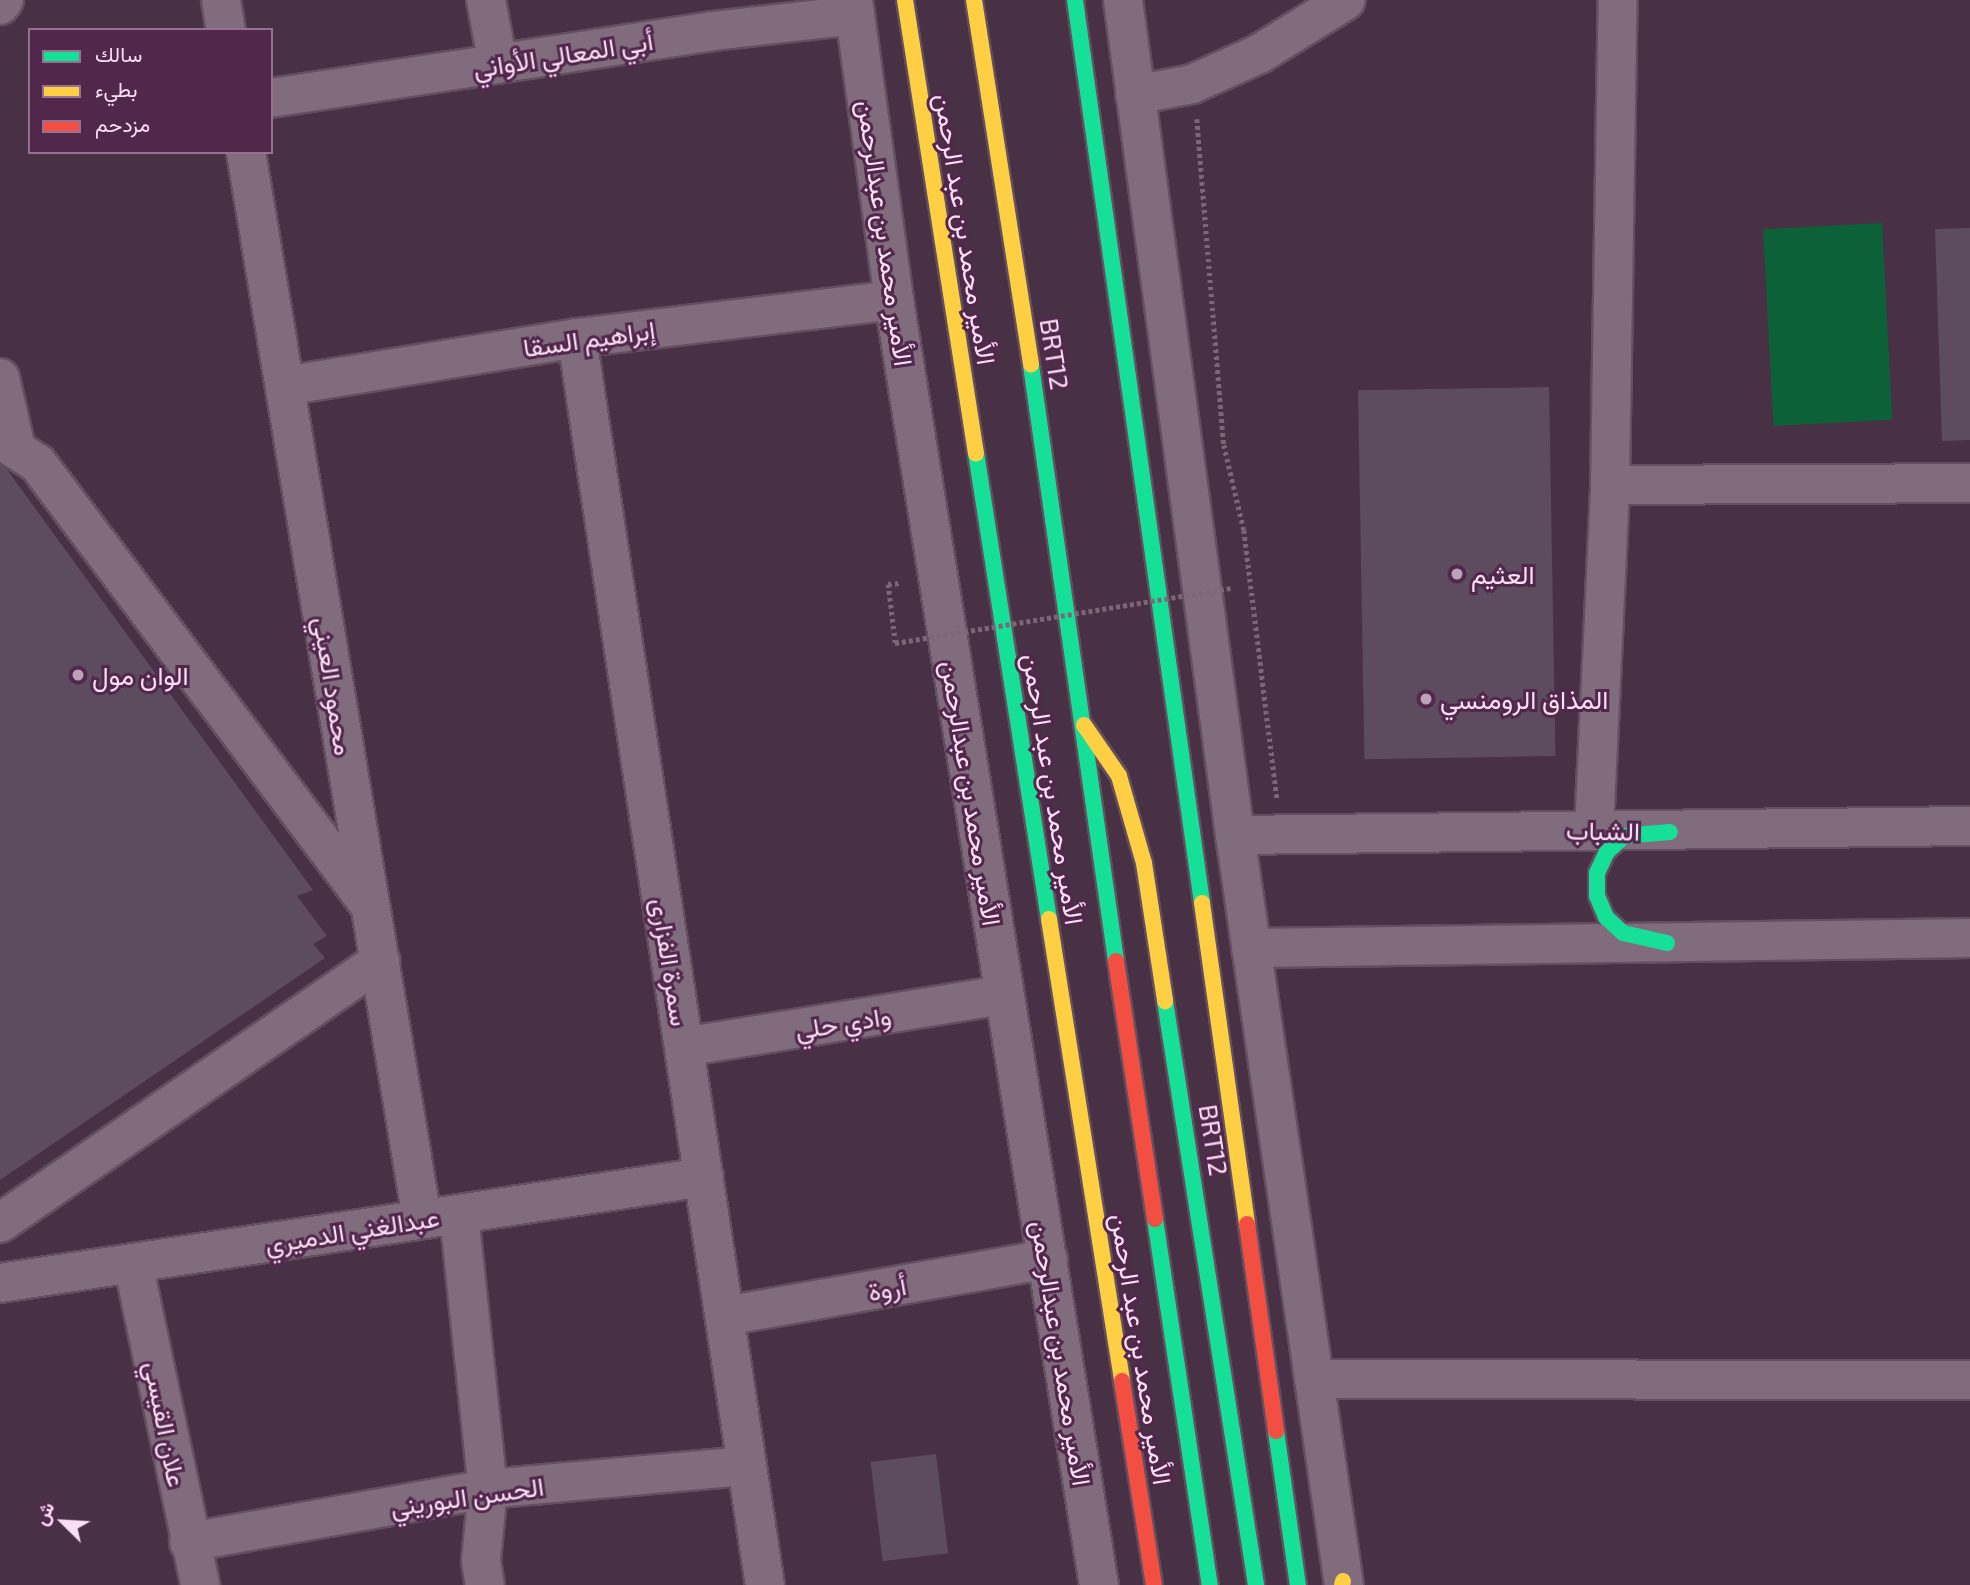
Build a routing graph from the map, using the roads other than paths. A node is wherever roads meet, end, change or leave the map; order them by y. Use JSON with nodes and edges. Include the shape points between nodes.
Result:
{"nodes":[{"id":1,"x":4,"y":0,"type":"edge"},
{"id":2,"x":221,"y":0,"type":"edge"},
{"id":3,"x":486,"y":0,"type":"edge"},
{"id":4,"x":905,"y":0,"type":"edge"},
{"id":5,"x":974,"y":0,"type":"edge"},
{"id":6,"x":1075,"y":0,"type":"edge"},
{"id":7,"x":1123,"y":0,"type":"edge"},
{"id":8,"x":1346,"y":0,"type":"edge"},
{"id":9,"x":1618,"y":0,"type":"edge"},
{"id":10,"x":0,"y":5,"type":"edge"},
{"id":11,"x":854,"y":8,"type":"edge"},
{"id":12,"x":711,"y":16,"type":"edge"},
{"id":13,"x":226,"y":28,"type":"edge"},
{"id":14,"x":498,"y":64,"type":"junction"},
{"id":15,"x":1135,"y":95,"type":"junction"},
{"id":16,"x":273,"y":98,"type":"edge"},
{"id":17,"x":246,"y":154,"type":"edge"},
{"id":18,"x":894,"y":300,"type":"junction"},
{"id":19,"x":577,"y":338,"type":"junction"},
{"id":20,"x":0,"y":379,"type":"edge"},
{"id":21,"x":285,"y":386,"type":"junction"},
{"id":22,"x":8,"y":444,"type":"edge"},
{"id":23,"x":1970,"y":483,"type":"edge"},
{"id":24,"x":1610,"y":485,"type":"junction"},
{"id":25,"x":1079,"y":718,"type":"junction"},
{"id":26,"x":1970,"y":826,"type":"edge"},
{"id":27,"x":1594,"y":829,"type":"junction"},
{"id":28,"x":1670,"y":832,"type":"junction"},
{"id":29,"x":1235,"y":835,"type":"junction"},
{"id":30,"x":371,"y":908,"type":"junction"},
{"id":31,"x":1970,"y":938,"type":"edge"},
{"id":32,"x":1667,"y":943,"type":"junction"},
{"id":33,"x":1251,"y":948,"type":"junction"},
{"id":34,"x":380,"y":961,"type":"junction"},
{"id":35,"x":1002,"y":995,"type":"junction"},
{"id":36,"x":684,"y":1047,"type":"junction"},
{"id":37,"x":704,"y":1177,"type":"junction"},
{"id":38,"x":459,"y":1214,"type":"junction"},
{"id":39,"x":422,"y":1219,"type":"junction"},
{"id":40,"x":0,"y":1223,"type":"edge"},
{"id":41,"x":1048,"y":1259,"type":"junction"},
{"id":42,"x":133,"y":1263,"type":"junction"},
{"id":43,"x":0,"y":1283,"type":"edge"},
{"id":44,"x":725,"y":1316,"type":"junction"},
{"id":45,"x":1314,"y":1379,"type":"junction"},
{"id":46,"x":1970,"y":1380,"type":"edge"},
{"id":47,"x":747,"y":1466,"type":"junction"},
{"id":48,"x":488,"y":1489,"type":"junction"},
{"id":49,"x":189,"y":1542,"type":"junction"},
{"id":50,"x":1343,"y":1584,"type":"edge"},
{"id":51,"x":200,"y":1585,"type":"edge"},
{"id":52,"x":485,"y":1585,"type":"edge"},
{"id":53,"x":765,"y":1585,"type":"edge"},
{"id":54,"x":1099,"y":1585,"type":"edge"},
{"id":55,"x":1154,"y":1585,"type":"edge"},
{"id":56,"x":1210,"y":1585,"type":"edge"},
{"id":57,"x":1256,"y":1585,"type":"edge"},
{"id":58,"x":1298,"y":1585,"type":"edge"}],
"edges":[{"from":1,"to":10,"type":"street"},
{"from":2,"to":13,"type":"street"},
{"from":3,"to":14,"type":"street"},
{"from":4,"to":55,"type":"main road","name":"الأمير محمد بن عبد الرحمن"},
{"from":5,"to":25,"type":"main road","name":"BRT12","via":[[1056,525]]},
{"from":6,"to":58,"type":"main road"},
{"from":7,"to":15,"type":"street"},
{"from":8,"to":15,"type":"street","via":[[1226,69],[1192,84]]},
{"from":9,"to":24,"type":"street"},
{"from":11,"to":12,"type":"street","name":"أبي المعالي الأواني"},
{"from":11,"to":18,"type":"street","name":"الأمير محمد بن عبدالرحمن"},
{"from":12,"to":14,"type":"street","name":"أبي المعالي الأواني"},
{"from":14,"to":16,"type":"street","name":"أبي المعالي الأواني"},
{"from":15,"to":29,"type":"street"},
{"from":17,"to":21,"type":"street","name":"محمود العيني"},
{"from":18,"to":19,"type":"street","name":"إبراهيم السقا"},
{"from":18,"to":35,"type":"street","name":"الأمير محمد بن عبدالرحمن"},
{"from":19,"to":21,"type":"street","name":"إبراهيم السقا"},
{"from":19,"to":36,"type":"street","name":"سمرة الفزارى"},
{"from":20,"to":22,"type":"street"},
{"from":21,"to":30,"type":"street","name":"محمود العيني"},
{"from":22,"to":30,"type":"street","via":[[38,464]]},
{"from":23,"to":24,"type":"street"},
{"from":24,"to":27,"type":"street"},
{"from":25,"to":56,"type":"main road","name":"BRT12"},
{"from":25,"to":57,"type":"main road","name":"BRT12","via":[[1119,776],[1144,863]]},
{"from":26,"to":28,"type":"street","name":"الشباب"},
{"from":27,"to":28,"type":"street","name":"الشباب"},
{"from":27,"to":29,"type":"street","name":"الشباب"},
{"from":28,"to":32,"type":"main road","via":[[1624,836],[1597,873],[1597,896],[1606,917],[1623,933]]},
{"from":29,"to":33,"type":"street"},
{"from":30,"to":34,"type":"street","name":"محمود العيني"},
{"from":31,"to":32,"type":"street"},
{"from":32,"to":33,"type":"street"},
{"from":33,"to":45,"type":"street"},
{"from":34,"to":39,"type":"street","name":"محمود العيني"},
{"from":34,"to":40,"type":"street"},
{"from":35,"to":36,"type":"street","name":"وادي حلي"},
{"from":35,"to":41,"type":"street","name":"الأمير محمد بن عبدالرحمن"},
{"from":36,"to":37,"type":"street","name":"سمرة الفزارى"},
{"from":37,"to":38,"type":"street","name":"عبدالغني الدميري"},
{"from":37,"to":44,"type":"street","name":"سمرة الفزارى"},
{"from":38,"to":39,"type":"street","name":"عبدالغني الدميري"},
{"from":38,"to":48,"type":"street"},
{"from":39,"to":42,"type":"street","name":"عبدالغني الدميري"},
{"from":41,"to":44,"type":"street","name":"أروة"},
{"from":41,"to":54,"type":"street","name":"الأمير محمد بن عبدالرحمن"},
{"from":42,"to":43,"type":"street","name":"عبدالغني الدميري"},
{"from":42,"to":49,"type":"street","name":"علان القيسي"},
{"from":44,"to":47,"type":"street","name":"سمرة الفزارى"},
{"from":45,"to":46,"type":"street"},
{"from":45,"to":50,"type":"street"},
{"from":47,"to":48,"type":"street","name":"الحسن البوريني"},
{"from":47,"to":53,"type":"street","name":"سمرة الفزارى"},
{"from":48,"to":49,"type":"street","name":"الحسن البوريني"},
{"from":48,"to":52,"type":"street","via":[[481,1562]]},
{"from":49,"to":51,"type":"street","name":"علان القيسي"}]}
